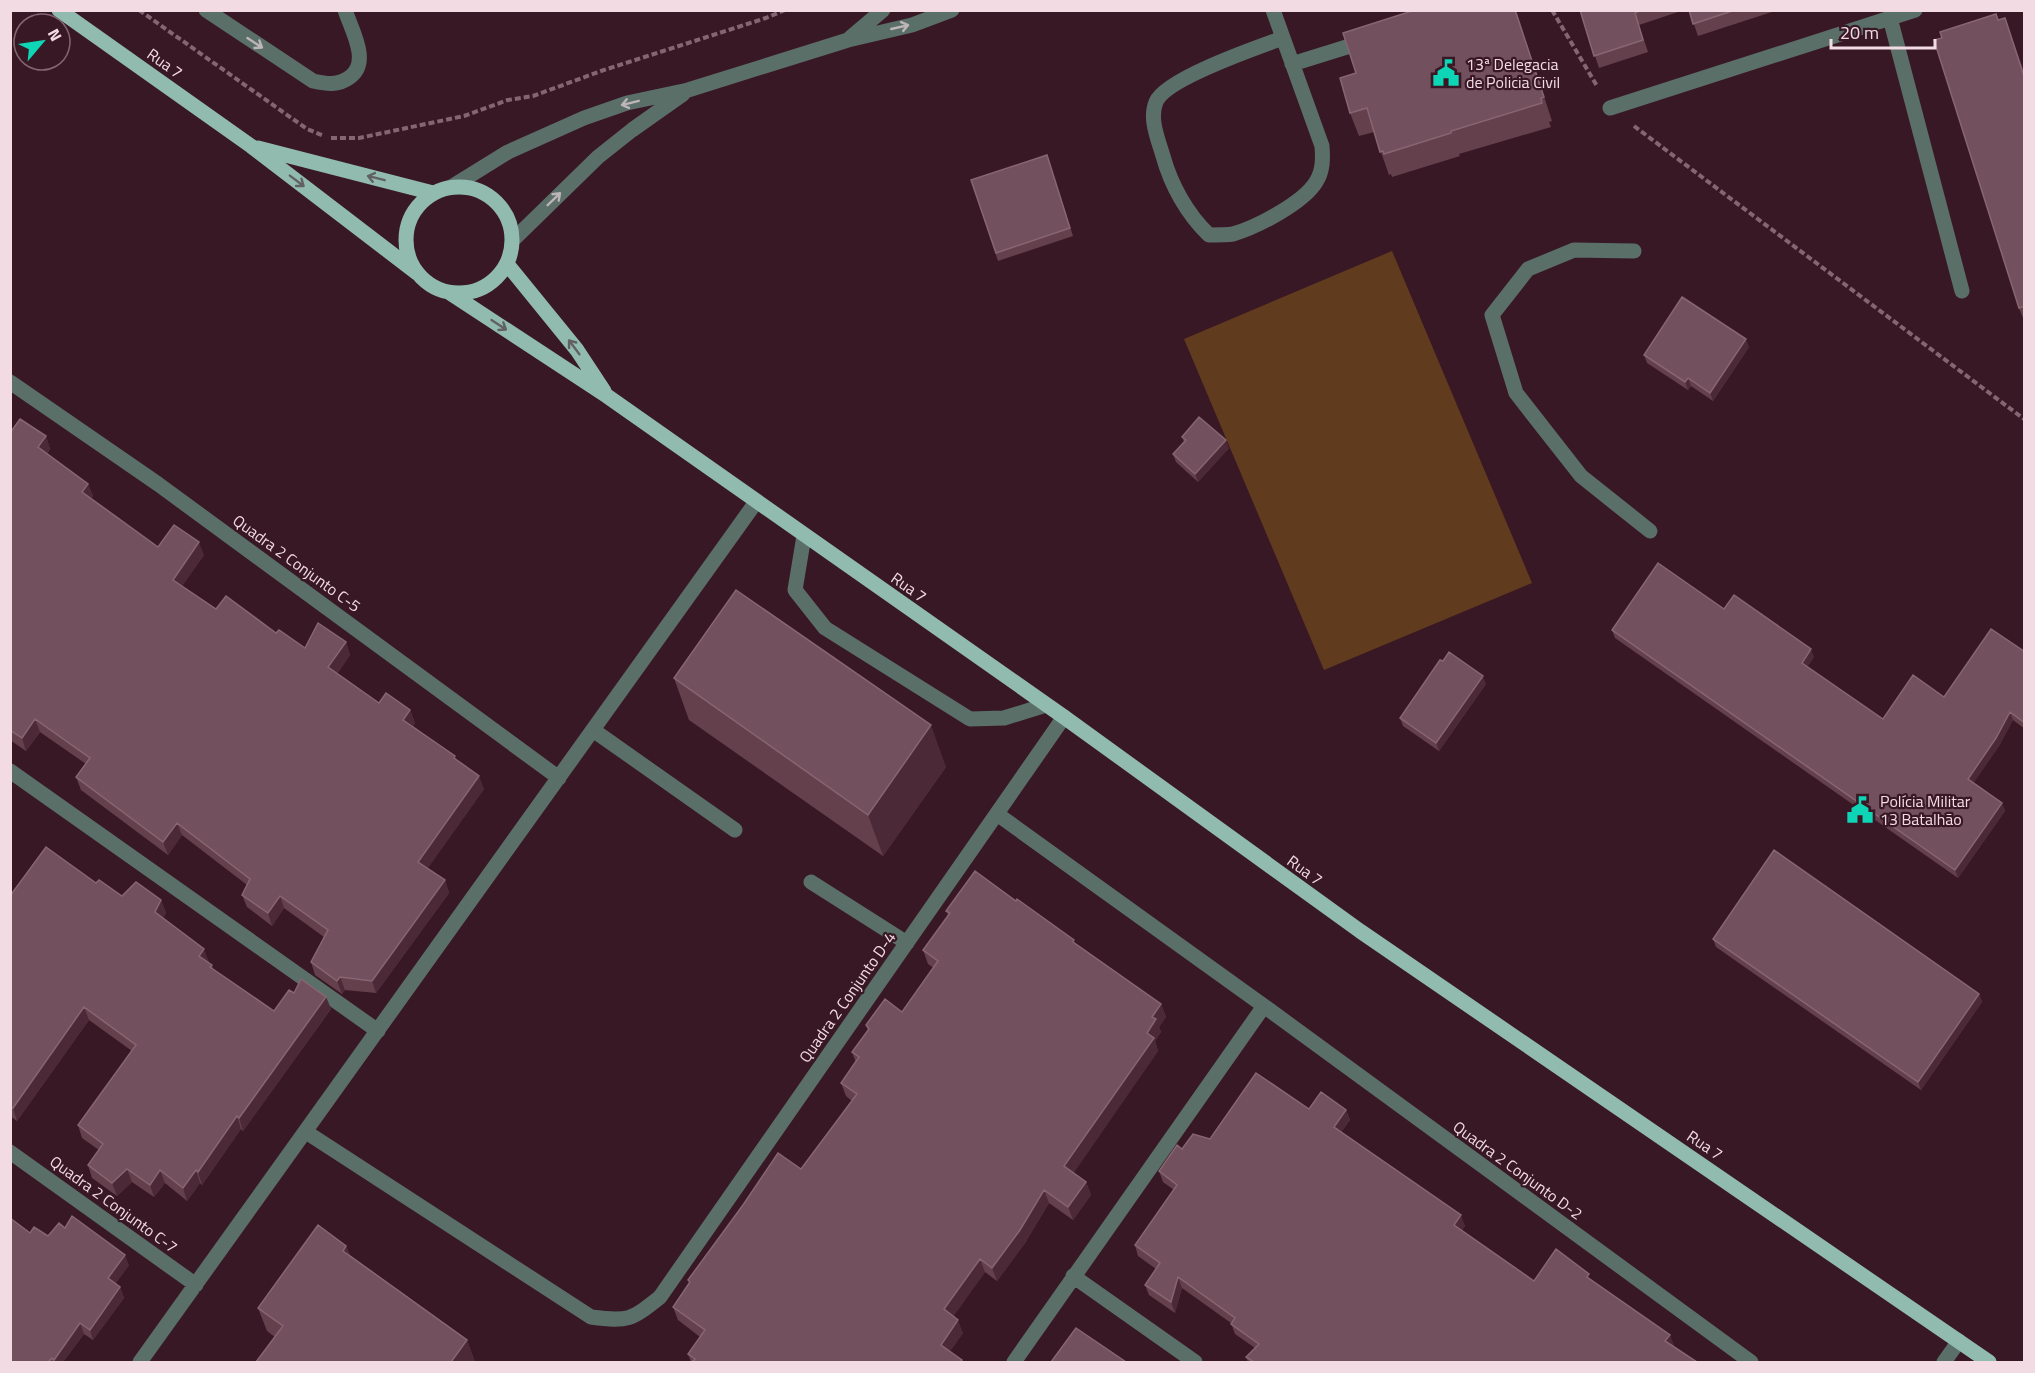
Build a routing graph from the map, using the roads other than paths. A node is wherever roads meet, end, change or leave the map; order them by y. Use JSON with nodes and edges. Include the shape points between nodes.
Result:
{"nodes":[{"id":1,"x":59,"y":10,"type":"edge"},
{"id":2,"x":206,"y":10,"type":"edge"},
{"id":3,"x":345,"y":10,"type":"edge"},
{"id":4,"x":883,"y":10,"type":"edge"},
{"id":5,"x":952,"y":10,"type":"edge"},
{"id":6,"x":1273,"y":10,"type":"edge"},
{"id":7,"x":1915,"y":10,"type":"edge"},
{"id":8,"x":1890,"y":18,"type":"junction"},
{"id":9,"x":1380,"y":37,"type":"edge"},
{"id":10,"x":1283,"y":38,"type":"junction"},
{"id":11,"x":848,"y":40,"type":"junction"},
{"id":12,"x":1292,"y":64,"type":"junction"},
{"id":13,"x":687,"y":90,"type":"junction"},
{"id":14,"x":1610,"y":108,"type":"road end"},
{"id":15,"x":251,"y":146,"type":"junction"},
{"id":16,"x":453,"y":186,"type":"junction"},
{"id":17,"x":433,"y":193,"type":"junction"},
{"id":18,"x":513,"y":240,"type":"junction"},
{"id":19,"x":1634,"y":251,"type":"dead end"},
{"id":20,"x":507,"y":264,"type":"junction"},
{"id":21,"x":417,"y":273,"type":"junction"},
{"id":22,"x":1962,"y":291,"type":"dead end"},
{"id":23,"x":450,"y":293,"type":"junction"},
{"id":24,"x":10,"y":382,"type":"edge"},
{"id":25,"x":607,"y":396,"type":"junction"},
{"id":26,"x":756,"y":502,"type":"junction"},
{"id":27,"x":1650,"y":531,"type":"dead end"},
{"id":28,"x":804,"y":536,"type":"junction"},
{"id":29,"x":1046,"y":705,"type":"junction"},
{"id":30,"x":1064,"y":717,"type":"junction"},
{"id":31,"x":593,"y":730,"type":"junction"},
{"id":32,"x":10,"y":771,"type":"edge"},
{"id":33,"x":559,"y":778,"type":"junction"},
{"id":34,"x":996,"y":814,"type":"junction"},
{"id":35,"x":735,"y":830,"type":"dead end"},
{"id":36,"x":812,"y":882,"type":"dead end"},
{"id":37,"x":907,"y":943,"type":"junction"},
{"id":38,"x":1264,"y":1006,"type":"junction"},
{"id":39,"x":378,"y":1031,"type":"junction"},
{"id":40,"x":306,"y":1131,"type":"junction"},
{"id":41,"x":10,"y":1152,"type":"edge"},
{"id":42,"x":1073,"y":1276,"type":"junction"},
{"id":43,"x":196,"y":1285,"type":"junction"},
{"id":44,"x":1959,"y":1341,"type":"junction"},
{"id":45,"x":140,"y":1362,"type":"edge"},
{"id":46,"x":1014,"y":1362,"type":"edge"},
{"id":47,"x":1195,"y":1362,"type":"edge"},
{"id":48,"x":1751,"y":1362,"type":"edge"},
{"id":49,"x":1944,"y":1362,"type":"edge"},
{"id":50,"x":1989,"y":1362,"type":"edge"}],
"edges":[{"from":1,"to":15,"type":"main road","name":"Rua 7"},
{"from":2,"to":3,"type":"street","one_way":true,"via":[[313,81],[332,85],[356,72],[360,63]]},
{"from":4,"to":11,"type":"street"},
{"from":11,"to":5,"type":"street","one_way":true,"via":[[912,25]]},
{"from":6,"to":10,"type":"street"},
{"from":7,"to":8,"type":"street"},
{"from":8,"to":14,"type":"street"},
{"from":8,"to":22,"type":"street"},
{"from":9,"to":12,"type":"street"},
{"from":10,"to":12,"type":"street"},
{"from":10,"to":12,"type":"street","via":[[1174,84],[1156,100],[1155,129],[1165,163],[1182,201],[1209,235],[1232,234],[1261,222],[1317,182],[1323,163],[1322,146]]},
{"from":11,"to":13,"type":"street"},
{"from":13,"to":16,"type":"street","one_way":true,"via":[[627,103],[584,118],[508,152]]},
{"from":18,"to":13,"type":"street","one_way":true,"via":[[598,157]]},
{"from":17,"to":15,"type":"main road","name":"Rua 7","one_way":true},
{"from":15,"to":21,"type":"main road","name":"Rua 7","one_way":true},
{"from":16,"to":17,"type":"main road"},
{"from":16,"to":18,"type":"main road","via":[[468,187],[495,200],[504,211]]},
{"from":17,"to":21,"type":"main road","via":[[418,205],[405,238],[408,257]]},
{"from":18,"to":20,"type":"main road"},
{"from":19,"to":27,"type":"street","via":[[1574,250],[1528,269],[1492,315],[1516,393],[1581,476]]},
{"from":20,"to":23,"type":"main road","via":[[483,288]]},
{"from":25,"to":20,"type":"main road","name":"Rua 7","one_way":true,"via":[[577,350]]},
{"from":21,"to":23,"type":"main road","via":[[426,283]]},
{"from":23,"to":25,"type":"main road","name":"Rua 7","one_way":true},
{"from":24,"to":33,"type":"street","name":"Quadra 2 Conjunto C-5","via":[[158,484]]},
{"from":25,"to":26,"type":"main road","name":"Rua 7"},
{"from":26,"to":28,"type":"main road","name":"Rua 7"},
{"from":26,"to":31,"type":"street"},
{"from":28,"to":29,"type":"main road","name":"Rua 7"},
{"from":28,"to":29,"type":"street","via":[[795,590],[825,628],[970,719],[1004,718]]},
{"from":29,"to":30,"type":"main road","name":"Rua 7"},
{"from":30,"to":34,"type":"street","name":"Quadra 2 Conjunto D-4"},
{"from":30,"to":44,"type":"main road","name":"Rua 7","via":[[1360,931]]},
{"from":31,"to":33,"type":"street"},
{"from":31,"to":35,"type":"street"},
{"from":32,"to":39,"type":"street"},
{"from":33,"to":39,"type":"street"},
{"from":34,"to":37,"type":"street","name":"Quadra 2 Conjunto D-4"},
{"from":34,"to":38,"type":"street","name":"Quadra 2 Conjunto D-2"},
{"from":36,"to":37,"type":"street"},
{"from":37,"to":40,"type":"street","name":"Quadra 2 Conjunto D-4","via":[[660,1296],[636,1316],[617,1320],[591,1317]]},
{"from":38,"to":42,"type":"street"},
{"from":38,"to":48,"type":"street","name":"Quadra 2 Conjunto D-2"},
{"from":39,"to":40,"type":"street"},
{"from":40,"to":43,"type":"street"},
{"from":41,"to":43,"type":"street","name":"Quadra 2 Conjunto C-7"},
{"from":42,"to":46,"type":"street"},
{"from":42,"to":47,"type":"street"},
{"from":43,"to":45,"type":"street"},
{"from":44,"to":49,"type":"street"},
{"from":44,"to":50,"type":"main road","name":"Rua 7"}]}
